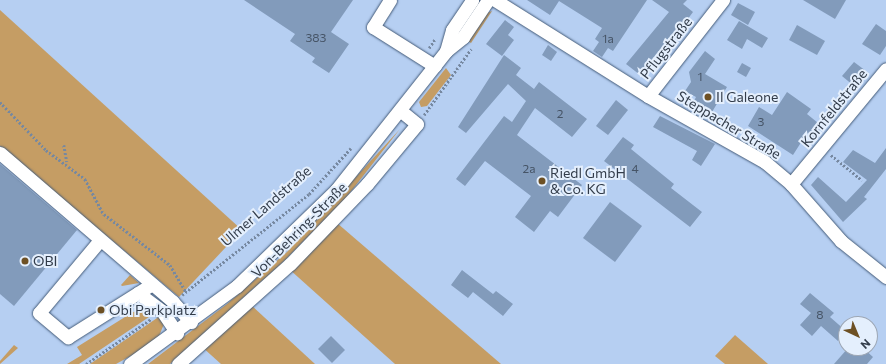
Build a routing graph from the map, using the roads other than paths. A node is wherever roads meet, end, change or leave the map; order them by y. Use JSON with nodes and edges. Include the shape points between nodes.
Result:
{"nodes":[{"id":1,"x":390,"y":0,"type":"edge"},
{"id":2,"x":472,"y":0,"type":"edge"},
{"id":3,"x":488,"y":0,"type":"edge"},
{"id":4,"x":495,"y":0,"type":"edge"},
{"id":5,"x":724,"y":0,"type":"edge"},
{"id":6,"x":446,"y":51,"type":"junction"},
{"id":7,"x":435,"y":66,"type":"junction"},
{"id":8,"x":886,"y":69,"type":"edge"},
{"id":9,"x":648,"y":96,"type":"junction"},
{"id":10,"x":401,"y":111,"type":"junction"},
{"id":11,"x":0,"y":153,"type":"edge"},
{"id":12,"x":791,"y":184,"type":"junction"},
{"id":13,"x":100,"y":240,"type":"junction"},
{"id":14,"x":886,"y":277,"type":"edge"},
{"id":15,"x":152,"y":284,"type":"junction"},
{"id":16,"x":138,"y":293,"type":"junction"},
{"id":17,"x":191,"y":322,"type":"junction"},
{"id":18,"x":177,"y":333,"type":"junction"},
{"id":19,"x":130,"y":364,"type":"edge"},
{"id":20,"x":178,"y":364,"type":"edge"}],
"edges":[{"from":1,"to":7,"type":"street","via":[[373,27]]},
{"from":2,"to":6,"type":"street","via":[[452,30]]},
{"from":3,"to":6,"type":"street","via":[[463,37]]},
{"from":4,"to":9,"type":"street","name":"Steppacher Straße"},
{"from":5,"to":9,"type":"street","name":"Pflugstraße"},
{"from":6,"to":7,"type":"street"},
{"from":7,"to":10,"type":"street"},
{"from":8,"to":12,"type":"street","name":"Kornfeldstraße"},
{"from":9,"to":12,"type":"street","name":"Steppacher Straße","via":[[765,162]]},
{"from":10,"to":17,"type":"street","via":[[336,190],[237,286]]},
{"from":10,"to":20,"type":"street","name":"Von-Behring-Straße","via":[[417,124],[368,184],[295,258]]},
{"from":11,"to":13,"type":"street"},
{"from":12,"to":14,"type":"street","name":"Steppacher Straße","via":[[841,241]]},
{"from":13,"to":15,"type":"street"},
{"from":13,"to":16,"type":"street","via":[[39,313],[68,337]]},
{"from":15,"to":16,"type":"street"},
{"from":15,"to":17,"type":"street"},
{"from":16,"to":18,"type":"street","via":[[162,311]]},
{"from":17,"to":18,"type":"street"},
{"from":18,"to":19,"type":"street"}]}
